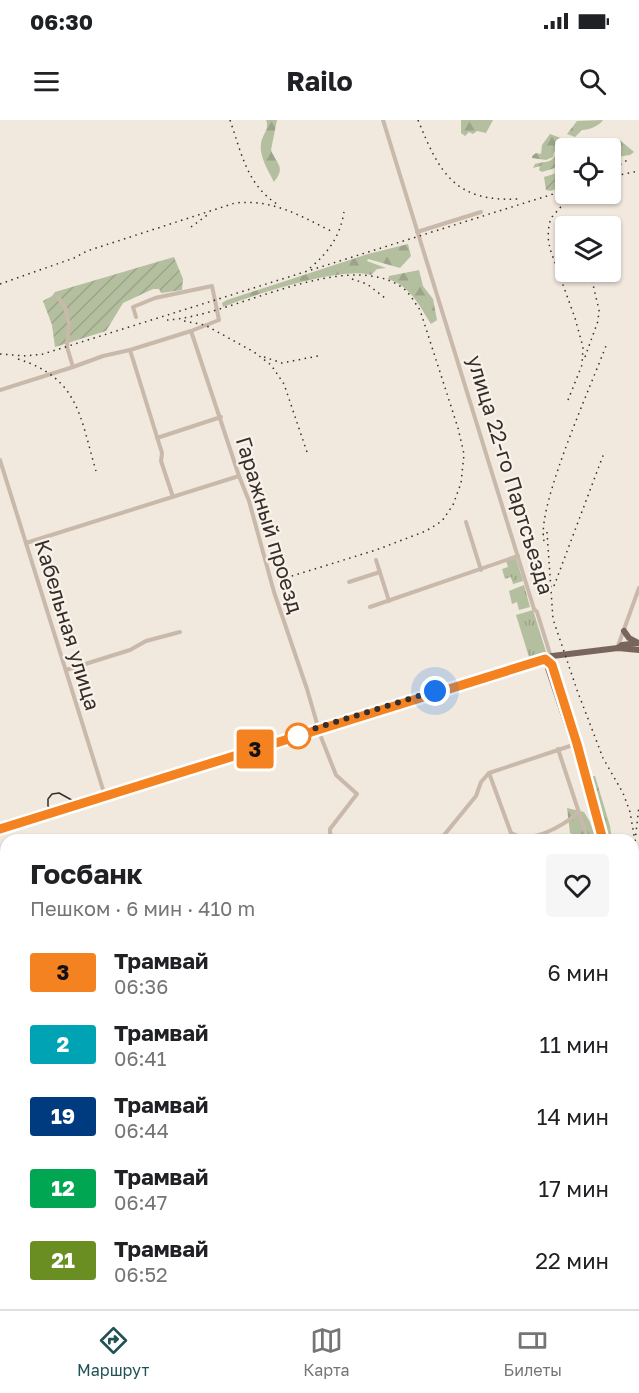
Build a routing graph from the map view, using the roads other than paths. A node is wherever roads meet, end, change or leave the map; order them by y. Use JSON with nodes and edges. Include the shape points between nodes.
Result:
{"nodes":[{"id":1,"x":383,"y":120,"type":"edge"},
{"id":2,"x":481,"y":212,"type":"dead end"},
{"id":3,"x":417,"y":232,"type":"junction"},
{"id":4,"x":58,"y":297,"type":"dead end"},
{"id":5,"x":136,"y":317,"type":"dead end"},
{"id":6,"x":191,"y":331,"type":"junction"},
{"id":7,"x":130,"y":350,"type":"junction"},
{"id":8,"x":73,"y":368,"type":"junction"},
{"id":9,"x":0,"y":390,"type":"edge"},
{"id":10,"x":221,"y":417,"type":"junction"},
{"id":11,"x":157,"y":438,"type":"junction"},
{"id":12,"x":0,"y":460,"type":"edge"},
{"id":13,"x":239,"y":476,"type":"junction"},
{"id":14,"x":173,"y":497,"type":"junction"},
{"id":15,"x":466,"y":522,"type":"dead end"},
{"id":16,"x":26,"y":543,"type":"junction"},
{"id":17,"x":518,"y":556,"type":"junction"},
{"id":18,"x":376,"y":560,"type":"dead end"},
{"id":19,"x":481,"y":570,"type":"junction"},
{"id":20,"x":380,"y":572,"type":"junction"},
{"id":21,"x":349,"y":582,"type":"dead end"},
{"id":22,"x":639,"y":588,"type":"edge"},
{"id":23,"x":389,"y":601,"type":"junction"},
{"id":24,"x":370,"y":607,"type":"dead end"},
{"id":25,"x":624,"y":631,"type":"junction"},
{"id":26,"x":180,"y":632,"type":"dead end"},
{"id":27,"x":639,"y":643,"type":"edge"},
{"id":28,"x":618,"y":648,"type":"junction"},
{"id":29,"x":639,"y":650,"type":"edge"},
{"id":30,"x":549,"y":659,"type":"junction"},
{"id":31,"x":66,"y":670,"type":"junction"},
{"id":32,"x":318,"y":730,"type":"junction"},
{"id":33,"x":576,"y":744,"type":"junction"},
{"id":34,"x":558,"y":749,"type":"junction"},
{"id":35,"x":489,"y":773,"type":"junction"},
{"id":36,"x":106,"y":797,"type":"junction"},
{"id":37,"x":579,"y":812,"type":"junction"},
{"id":38,"x":26,"y":821,"type":"junction"},
{"id":39,"x":0,"y":827,"type":"edge"},
{"id":40,"x":0,"y":832,"type":"edge"},
{"id":41,"x":331,"y":834,"type":"edge"},
{"id":42,"x":445,"y":834,"type":"edge"},
{"id":43,"x":513,"y":834,"type":"edge"},
{"id":44,"x":539,"y":834,"type":"edge"},
{"id":45,"x":586,"y":834,"type":"edge"},
{"id":46,"x":600,"y":834,"type":"edge"}],
"edges":[{"from":1,"to":3,"type":"street","name":"улица 22-го Партсъезда"},
{"from":2,"to":3,"type":"street"},
{"from":3,"to":17,"type":"street","name":"улица 22-го Партсъезда"},
{"from":4,"to":8,"type":"street","via":[[69,324],[67,347]]},
{"from":5,"to":6,"type":"street","via":[[132,307],[212,285],[219,320]]},
{"from":6,"to":7,"type":"street"},
{"from":6,"to":10,"type":"street","name":"Гаражный проезд"},
{"from":7,"to":8,"type":"street"},
{"from":7,"to":11,"type":"street"},
{"from":8,"to":9,"type":"street"},
{"from":10,"to":11,"type":"street"},
{"from":10,"to":13,"type":"street","name":"Гаражный проезд"},
{"from":11,"to":14,"type":"street"},
{"from":12,"to":16,"type":"street","name":"Кабельная улица"},
{"from":13,"to":14,"type":"street"},
{"from":13,"to":32,"type":"street","name":"Гаражный проезд"},
{"from":14,"to":16,"type":"street"},
{"from":15,"to":19,"type":"street"},
{"from":16,"to":31,"type":"street","name":"Кабельная улица"},
{"from":17,"to":19,"type":"street"},
{"from":17,"to":30,"type":"street","name":"улица 22-го Партсъезда"},
{"from":18,"to":20,"type":"street"},
{"from":19,"to":23,"type":"street"},
{"from":20,"to":21,"type":"street"},
{"from":20,"to":23,"type":"street"},
{"from":22,"to":25,"type":"street"},
{"from":23,"to":24,"type":"street"},
{"from":25,"to":27,"type":"main road"},
{"from":25,"to":28,"type":"street"},
{"from":26,"to":31,"type":"street"},
{"from":27,"to":28,"type":"main road"},
{"from":28,"to":29,"type":"main road"},
{"from":28,"to":30,"type":"main road","via":[[579,651]]},
{"from":30,"to":32,"type":"main road","via":[[544,657]]},
{"from":30,"to":33,"type":"main road","name":"улица 22-го Партсъезда"},
{"from":31,"to":36,"type":"street","name":"Кабельная улица"},
{"from":32,"to":36,"type":"main road"},
{"from":32,"to":41,"type":"street","name":"Гаражный проезд","via":[[336,775],[357,794],[330,829]]},
{"from":33,"to":34,"type":"street"},
{"from":33,"to":46,"type":"main road","name":"улица 22-го Партсъезда"},
{"from":34,"to":35,"type":"street"},
{"from":34,"to":37,"type":"street"},
{"from":35,"to":42,"type":"street"},
{"from":35,"to":43,"type":"street"},
{"from":36,"to":38,"type":"main road"},
{"from":37,"to":44,"type":"street","via":[[561,827]]},
{"from":37,"to":45,"type":"street"},
{"from":38,"to":39,"type":"main road"},
{"from":38,"to":40,"type":"main road"}]}
